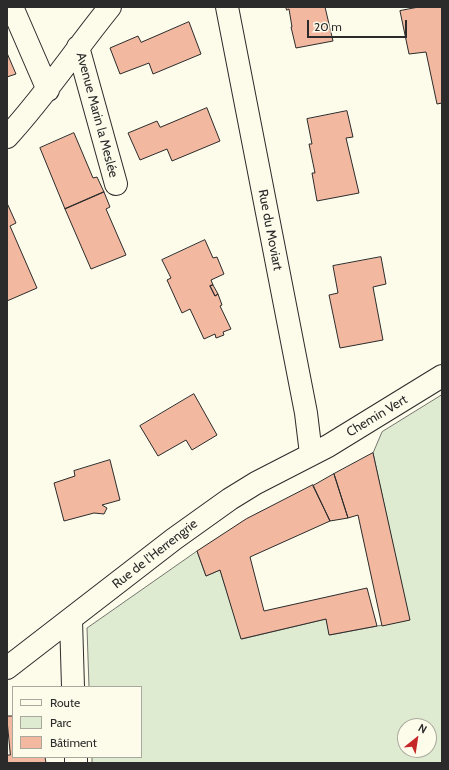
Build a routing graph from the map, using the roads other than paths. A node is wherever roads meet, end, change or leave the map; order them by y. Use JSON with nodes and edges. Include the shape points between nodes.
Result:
{"nodes":[{"id":1,"x":12,"y":7,"type":"edge"},
{"id":2,"x":110,"y":7,"type":"edge"},
{"id":3,"x":227,"y":7,"type":"edge"},
{"id":4,"x":78,"y":47,"type":"junction"},
{"id":5,"x":48,"y":90,"type":"junction"},
{"id":6,"x":7,"y":137,"type":"edge"},
{"id":7,"x":116,"y":184,"type":"dead end"},
{"id":8,"x":442,"y":376,"type":"edge"},
{"id":9,"x":311,"y":454,"type":"junction"},
{"id":10,"x":71,"y":620,"type":"junction"},
{"id":11,"x":7,"y":668,"type":"edge"},
{"id":12,"x":73,"y":686,"type":"edge"}],
"edges":[{"from":1,"to":5,"type":"street"},
{"from":2,"to":4,"type":"street","name":"Avenue Marin la Meslée"},
{"from":3,"to":9,"type":"street","name":"Rue du Moviart","via":[[306,413]]},
{"from":4,"to":5,"type":"street","name":"Avenue Marin la Meslée"},
{"from":4,"to":7,"type":"street","name":"Avenue Marin la Meslée"},
{"from":5,"to":6,"type":"street","name":"Avenue Marin la Meslée"},
{"from":8,"to":9,"type":"street","name":"Chemin Vert"},
{"from":9,"to":10,"type":"street","name":"Rue de l'Herrengrie","via":[[225,502]]},
{"from":10,"to":11,"type":"street","name":"Rue de l'Herrengrie"},
{"from":10,"to":12,"type":"street"}]}
